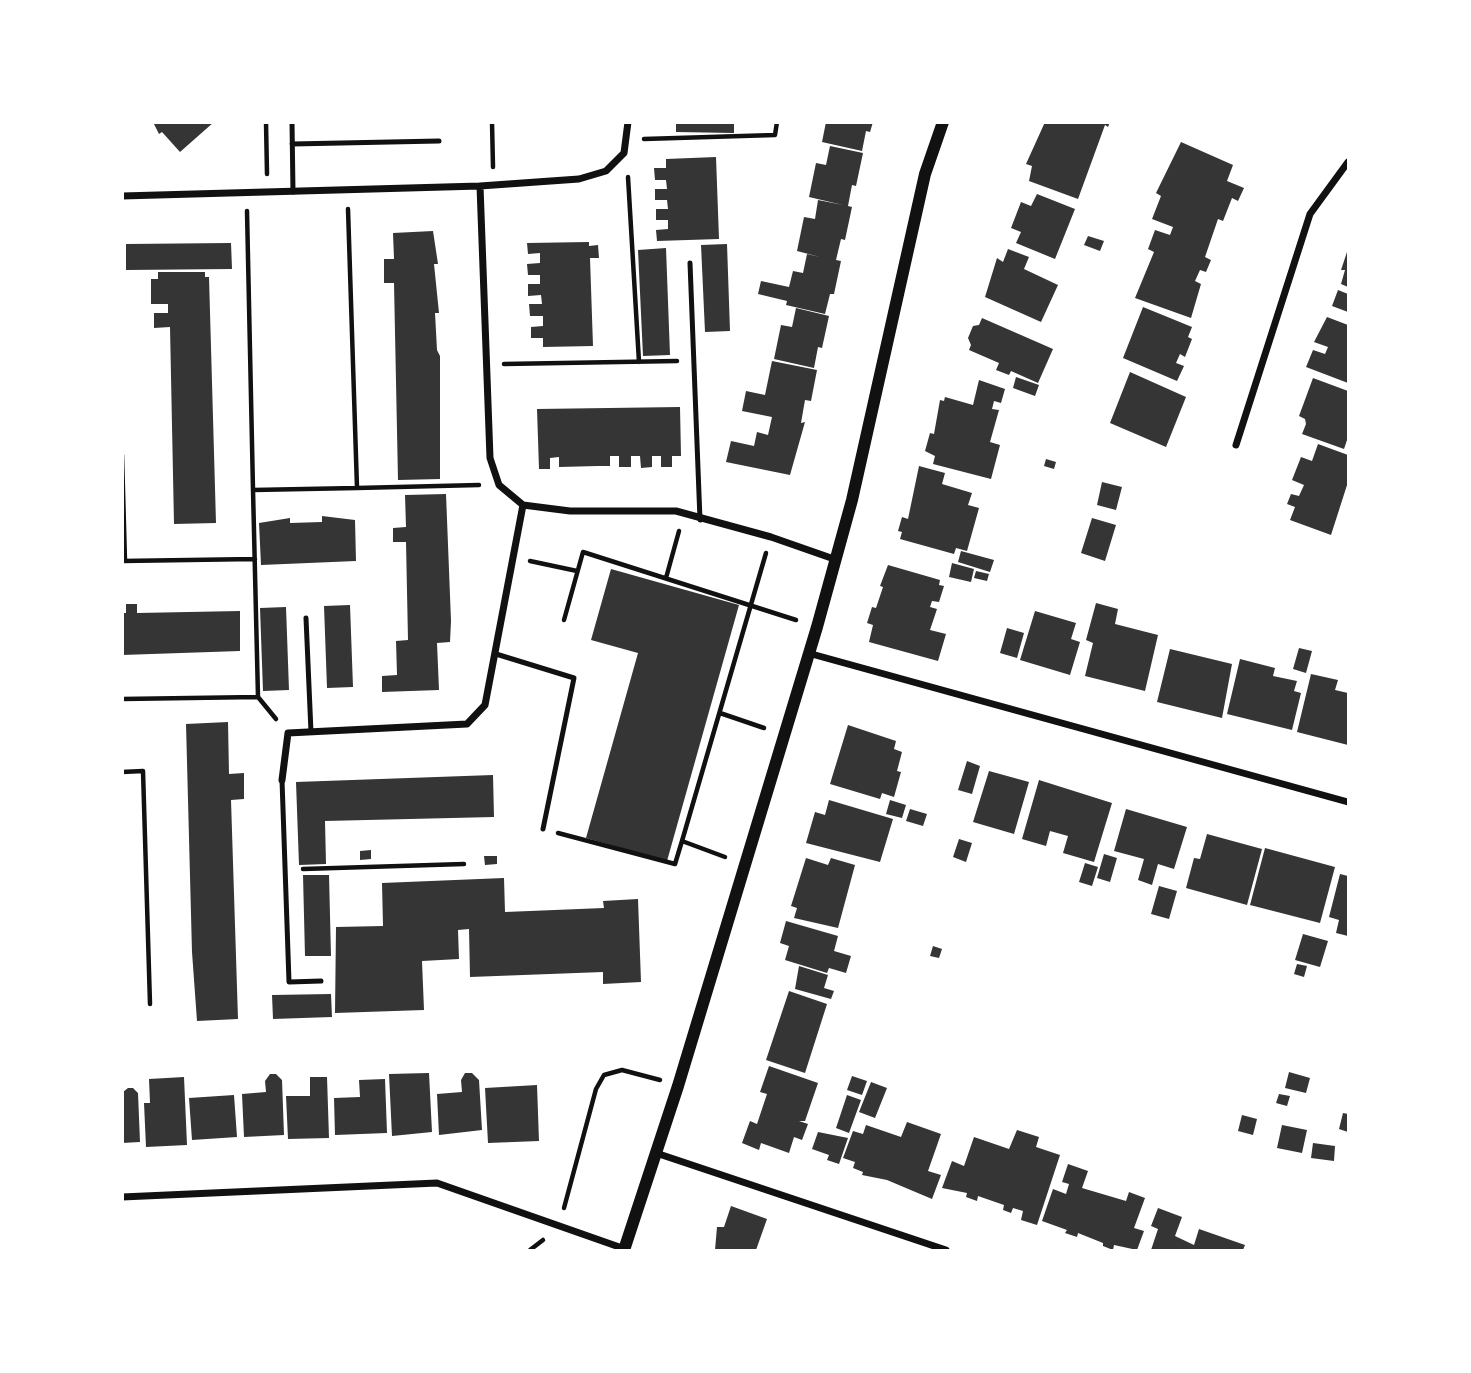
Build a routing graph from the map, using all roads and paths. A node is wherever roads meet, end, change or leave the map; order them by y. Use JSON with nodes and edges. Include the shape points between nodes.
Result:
{"nodes":[{"id":1,"x":266,"y":122,"type":"edge"},
{"id":2,"x":292,"y":122,"type":"edge"},
{"id":3,"x":492,"y":122,"type":"edge"},
{"id":4,"x":628,"y":122,"type":"edge"},
{"id":5,"x":777,"y":122,"type":"edge"},
{"id":6,"x":943,"y":122,"type":"edge"},
{"id":7,"x":626,"y":140,"type":"junction"},
{"id":8,"x":439,"y":141,"type":"dead end"},
{"id":9,"x":292,"y":144,"type":"junction"},
{"id":10,"x":616,"y":161,"type":"junction"},
{"id":11,"x":1349,"y":162,"type":"edge"},
{"id":12,"x":494,"y":185,"type":"junction"},
{"id":13,"x":480,"y":186,"type":"junction"},
{"id":14,"x":348,"y":190,"type":"junction"},
{"id":15,"x":268,"y":192,"type":"junction"},
{"id":16,"x":293,"y":192,"type":"junction"},
{"id":17,"x":247,"y":193,"type":"junction"},
{"id":18,"x":122,"y":196,"type":"edge"},
{"id":19,"x":690,"y":263,"type":"dead end"},
{"id":20,"x":695,"y":360,"type":"junction"},
{"id":21,"x":639,"y":362,"type":"junction"},
{"id":22,"x":485,"y":365,"type":"junction"},
{"id":23,"x":1237,"y":445,"type":"dead end"},
{"id":24,"x":122,"y":455,"type":"edge"},
{"id":25,"x":499,"y":485,"type":"junction"},
{"id":26,"x":357,"y":488,"type":"junction"},
{"id":27,"x":253,"y":491,"type":"junction"},
{"id":28,"x":523,"y":505,"type":"junction"},
{"id":29,"x":683,"y":513,"type":"junction"},
{"id":30,"x":700,"y":520,"type":"junction"},
{"id":31,"x":771,"y":537,"type":"junction"},
{"id":32,"x":512,"y":557,"type":"junction"},
{"id":33,"x":255,"y":559,"type":"junction"},
{"id":34,"x":834,"y":559,"type":"junction"},
{"id":35,"x":124,"y":561,"type":"edge"},
{"id":36,"x":577,"y":571,"type":"junction"},
{"id":37,"x":666,"y":578,"type":"junction"},
{"id":38,"x":751,"y":604,"type":"junction"},
{"id":39,"x":306,"y":618,"type":"dead end"},
{"id":40,"x":564,"y":620,"type":"dead end"},
{"id":41,"x":817,"y":627,"type":"junction"},
{"id":42,"x":807,"y":653,"type":"junction"},
{"id":43,"x":496,"y":654,"type":"junction"},
{"id":44,"x":258,"y":696,"type":"junction"},
{"id":45,"x":122,"y":699,"type":"edge"},
{"id":46,"x":720,"y":713,"type":"junction"},
{"id":47,"x":311,"y":732,"type":"junction"},
{"id":48,"x":288,"y":733,"type":"junction"},
{"id":49,"x":785,"y":735,"type":"junction"},
{"id":50,"x":122,"y":772,"type":"edge"},
{"id":51,"x":282,"y":780,"type":"joint"},
{"id":52,"x":1349,"y":802,"type":"edge"},
{"id":53,"x":543,"y":829,"type":"joint"},
{"id":54,"x":682,"y":841,"type":"junction"},
{"id":55,"x":464,"y":863,"type":"dead end"},
{"id":56,"x":745,"y":864,"type":"junction"},
{"id":57,"x":285,"y":869,"type":"junction"},
{"id":58,"x":321,"y":981,"type":"dead end"},
{"id":59,"x":150,"y":1004,"type":"dead end"},
{"id":60,"x":678,"y":1086,"type":"junction"},
{"id":61,"x":656,"y":1153,"type":"junction"},
{"id":62,"x":122,"y":1197,"type":"edge"},
{"id":63,"x":559,"y":1226,"type":"junction"},
{"id":64,"x":624,"y":1250,"type":"edge"},
{"id":65,"x":946,"y":1251,"type":"edge"}],
"edges":[{"from":1,"to":15,"type":"path"},
{"from":2,"to":9,"type":"lane"},
{"from":3,"to":12,"type":"path"},
{"from":4,"to":7,"type":"street"},
{"from":5,"to":7,"type":"path","via":[[775,135]]},
{"from":6,"to":34,"type":"street","via":[[925,174],[852,500]]},
{"from":7,"to":10,"type":"street","via":[[624,153]]},
{"from":8,"to":9,"type":"lane"},
{"from":9,"to":16,"type":"lane"},
{"from":10,"to":12,"type":"street","via":[[606,171],[579,180]]},
{"from":10,"to":21,"type":"path","via":[[628,174]]},
{"from":11,"to":23,"type":"street","via":[[1310,214]]},
{"from":12,"to":13,"type":"street"},
{"from":13,"to":14,"type":"street"},
{"from":13,"to":22,"type":"street"},
{"from":14,"to":16,"type":"street"},
{"from":14,"to":26,"type":"path"},
{"from":15,"to":16,"type":"street"},
{"from":15,"to":17,"type":"street"},
{"from":17,"to":18,"type":"street"},
{"from":17,"to":27,"type":"path"},
{"from":19,"to":20,"type":"lane"},
{"from":20,"to":21,"type":"path"},
{"from":20,"to":30,"type":"lane"},
{"from":21,"to":22,"type":"path"},
{"from":22,"to":25,"type":"street","via":[[490,458]]},
{"from":24,"to":35,"type":"path"},
{"from":25,"to":26,"type":"path"},
{"from":25,"to":28,"type":"street"},
{"from":26,"to":27,"type":"path"},
{"from":27,"to":33,"type":"path"},
{"from":28,"to":29,"type":"street","via":[[570,511]]},
{"from":28,"to":32,"type":"street"},
{"from":29,"to":30,"type":"street"},
{"from":29,"to":37,"type":"path"},
{"from":30,"to":31,"type":"street"},
{"from":31,"to":34,"type":"street"},
{"from":31,"to":38,"type":"path"},
{"from":32,"to":36,"type":"path"},
{"from":32,"to":43,"type":"street"},
{"from":33,"to":35,"type":"path"},
{"from":33,"to":44,"type":"path"},
{"from":34,"to":41,"type":"street"},
{"from":36,"to":37,"type":"path","via":[[583,552]]},
{"from":36,"to":40,"type":"path"},
{"from":37,"to":38,"type":"path"},
{"from":38,"to":41,"type":"path"},
{"from":38,"to":46,"type":"path"},
{"from":39,"to":47,"type":"lane"},
{"from":41,"to":42,"type":"street"},
{"from":42,"to":49,"type":"street"},
{"from":42,"to":52,"type":"street"},
{"from":43,"to":47,"type":"street","via":[[485,705],[467,724]]},
{"from":43,"to":53,"type":"lane","via":[[574,678]]},
{"from":44,"to":45,"type":"path"},
{"from":44,"to":48,"type":"path"},
{"from":46,"to":49,"type":"path"},
{"from":46,"to":54,"type":"path"},
{"from":47,"to":48,"type":"street"},
{"from":48,"to":51,"type":"street"},
{"from":49,"to":56,"type":"street"},
{"from":50,"to":59,"type":"path","via":[[143,771]]},
{"from":51,"to":57,"type":"lane"},
{"from":53,"to":54,"type":"path","via":[[675,864]]},
{"from":54,"to":56,"type":"path"},
{"from":55,"to":57,"type":"path"},
{"from":56,"to":60,"type":"street"},
{"from":57,"to":58,"type":"lane","via":[[289,982]]},
{"from":60,"to":61,"type":"street"},
{"from":60,"to":63,"type":"path","via":[[622,1070],[604,1075],[596,1089]]},
{"from":61,"to":64,"type":"street"},
{"from":61,"to":65,"type":"street"},
{"from":62,"to":63,"type":"street","via":[[437,1183]]},
{"from":63,"to":64,"type":"street"}]}
